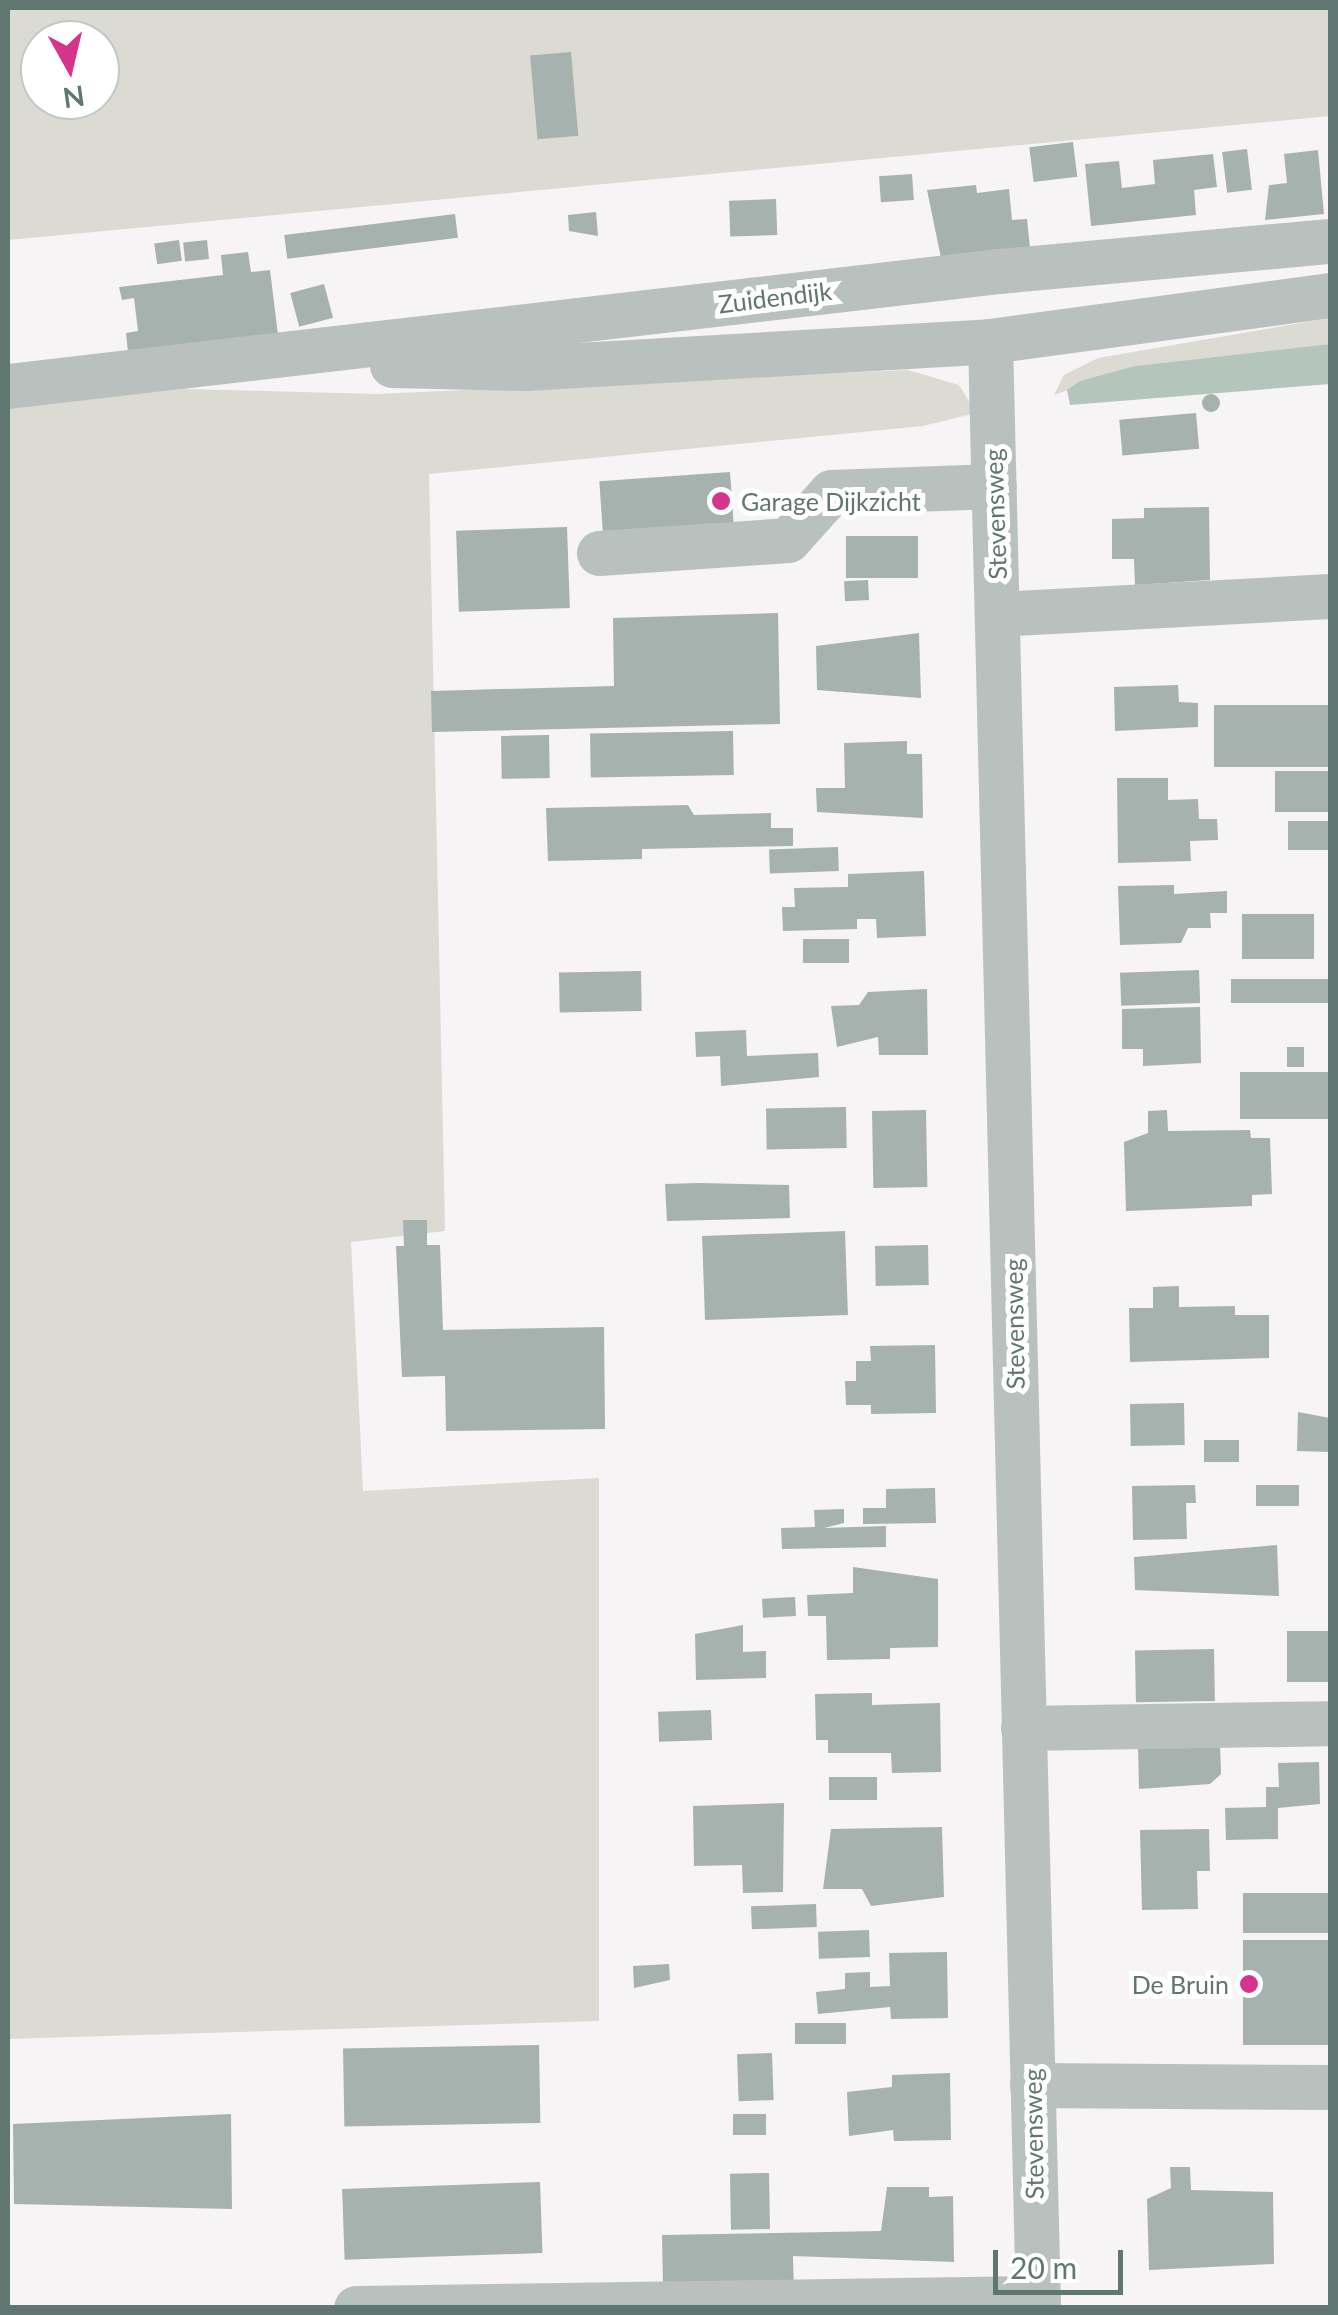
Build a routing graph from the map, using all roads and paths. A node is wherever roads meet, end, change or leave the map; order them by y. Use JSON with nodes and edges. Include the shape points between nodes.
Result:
{"nodes":[{"id":1,"x":1330,"y":241,"type":"edge"},
{"id":2,"x":1330,"y":295,"type":"edge"},
{"id":3,"x":990,"y":341,"type":"junction"},
{"id":4,"x":220,"y":362,"type":"junction"},
{"id":5,"x":8,"y":386,"type":"edge"},
{"id":6,"x":994,"y":486,"type":"junction"},
{"id":7,"x":599,"y":553,"type":"dead end"},
{"id":8,"x":1330,"y":596,"type":"edge"},
{"id":9,"x":998,"y":614,"type":"junction"},
{"id":10,"x":1330,"y":1723,"type":"edge"},
{"id":11,"x":1023,"y":1728,"type":"junction"},
{"id":12,"x":1032,"y":2085,"type":"junction"},
{"id":13,"x":1330,"y":2087,"type":"edge"},
{"id":14,"x":1037,"y":2303,"type":"edge"},
{"id":15,"x":356,"y":2308,"type":"edge"}],
"edges":[{"from":1,"to":4,"type":"street","name":"Zuidendijk","via":[[999,271]]},
{"from":2,"to":3,"type":"street","name":"Zuidendijk"},
{"from":3,"to":4,"type":"street","name":"Zuidendijk","via":[[525,368]]},
{"from":3,"to":6,"type":"street","name":"Stevensweg"},
{"from":4,"to":5,"type":"street","name":"Zuidendijk"},
{"from":6,"to":7,"type":"street","via":[[832,492],[788,540]]},
{"from":6,"to":9,"type":"street","name":"Stevensweg"},
{"from":8,"to":9,"type":"street"},
{"from":9,"to":11,"type":"street","name":"Stevensweg"},
{"from":10,"to":11,"type":"street"},
{"from":11,"to":12,"type":"street","name":"Stevensweg"},
{"from":12,"to":13,"type":"street"},
{"from":12,"to":14,"type":"street","name":"Stevensweg"},
{"from":14,"to":15,"type":"street"}]}
